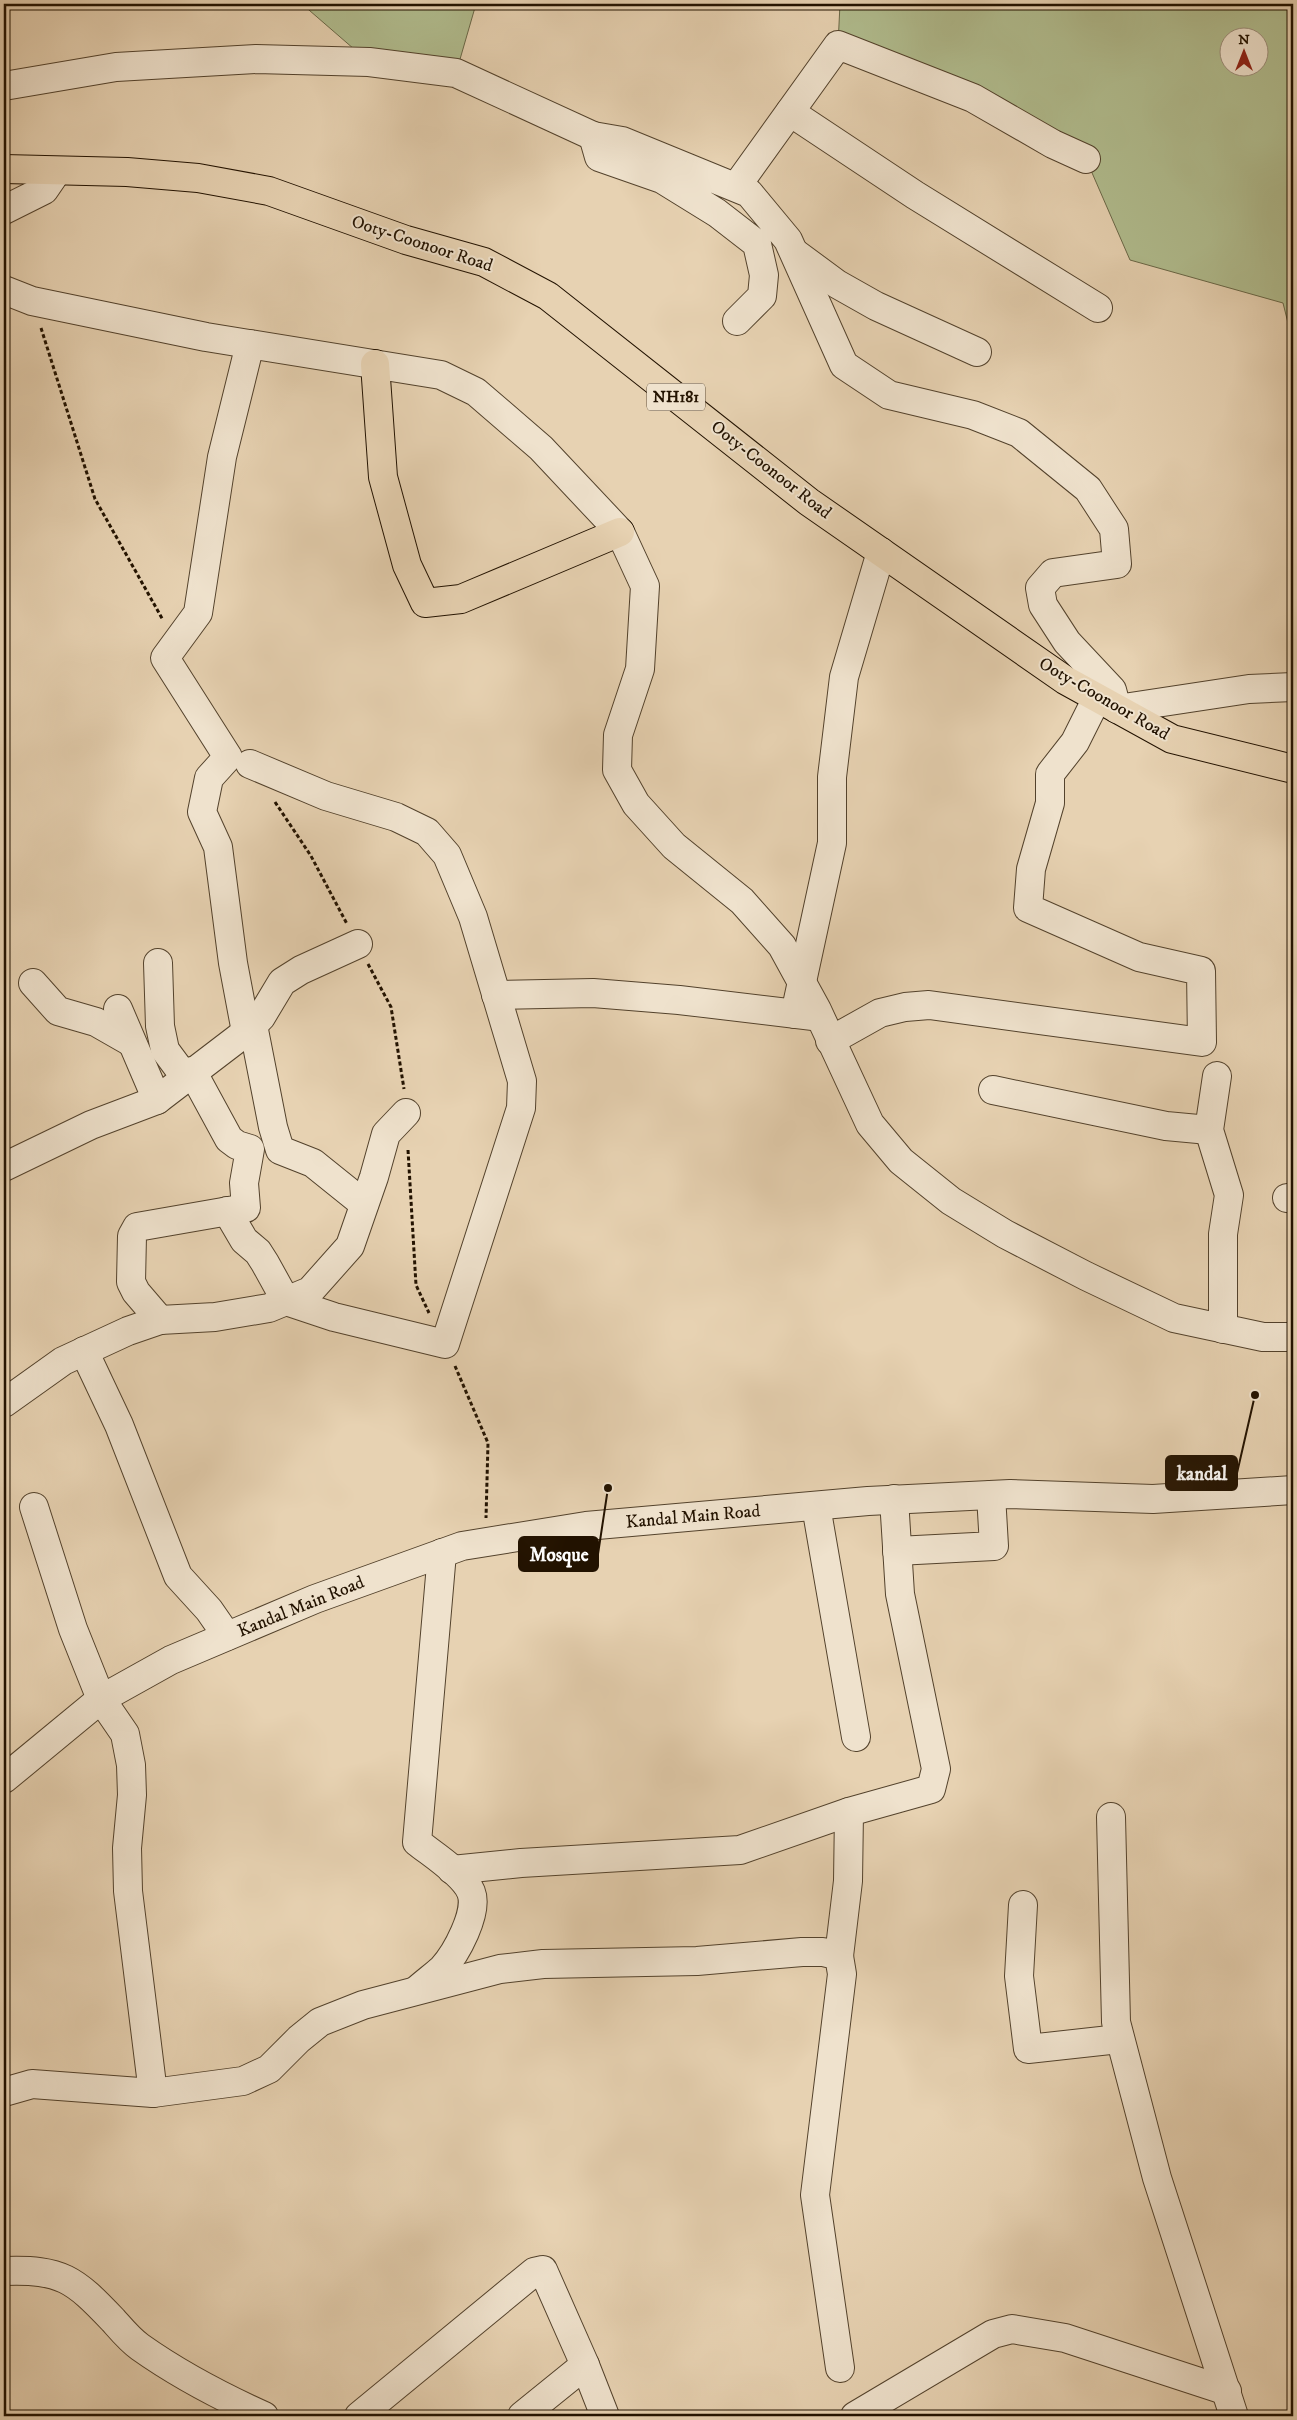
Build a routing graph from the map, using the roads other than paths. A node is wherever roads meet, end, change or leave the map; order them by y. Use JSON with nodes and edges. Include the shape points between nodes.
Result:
{"nodes":[{"id":1,"x":4,"y":86,"type":"edge"},
{"id":2,"x":790,"y":112,"type":"junction"},
{"id":3,"x":593,"y":136,"type":"junction"},
{"id":4,"x":1086,"y":159,"type":"dead end"},
{"id":5,"x":4,"y":169,"type":"edge"},
{"id":6,"x":57,"y":171,"type":"junction"},
{"id":7,"x":736,"y":187,"type":"junction"},
{"id":8,"x":4,"y":210,"type":"edge"},
{"id":9,"x":794,"y":252,"type":"junction"},
{"id":10,"x":4,"y":290,"type":"edge"},
{"id":11,"x":1098,"y":308,"type":"dead end"},
{"id":12,"x":737,"y":321,"type":"dead end"},
{"id":13,"x":250,"y":344,"type":"junction"},
{"id":14,"x":977,"y":352,"type":"dead end"},
{"id":15,"x":376,"y":364,"type":"junction"},
{"id":16,"x":620,"y":532,"type":"junction"},
{"id":17,"x":881,"y":552,"type":"junction"},
{"id":18,"x":1293,"y":687,"type":"edge"},
{"id":19,"x":1107,"y":703,"type":"junction"},
{"id":20,"x":250,"y":764,"type":"dead end"},
{"id":21,"x":1293,"y":769,"type":"edge"},
{"id":22,"x":358,"y":944,"type":"road end"},
{"id":23,"x":158,"y":963,"type":"dead end"},
{"id":24,"x":33,"y":983,"type":"dead end"},
{"id":25,"x":803,"y":984,"type":"junction"},
{"id":26,"x":496,"y":995,"type":"junction"},
{"id":27,"x":118,"y":1009,"type":"dead end"},
{"id":28,"x":815,"y":1024,"type":"junction"},
{"id":29,"x":249,"y":1028,"type":"junction"},
{"id":30,"x":131,"y":1042,"type":"junction"},
{"id":31,"x":188,"y":1074,"type":"junction"},
{"id":32,"x":1217,"y":1076,"type":"dead end"},
{"id":33,"x":994,"y":1090,"type":"dead end"},
{"id":34,"x":158,"y":1100,"type":"junction"},
{"id":35,"x":406,"y":1113,"type":"road end"},
{"id":36,"x":1209,"y":1130,"type":"junction"},
{"id":37,"x":4,"y":1167,"type":"edge"},
{"id":38,"x":364,"y":1204,"type":"junction"},
{"id":39,"x":227,"y":1211,"type":"junction"},
{"id":40,"x":286,"y":1301,"type":"junction"},
{"id":41,"x":160,"y":1320,"type":"junction"},
{"id":42,"x":1224,"y":1329,"type":"junction"},
{"id":43,"x":1293,"y":1337,"type":"edge"},
{"id":44,"x":84,"y":1351,"type":"junction"},
{"id":45,"x":4,"y":1403,"type":"edge"},
{"id":46,"x":1293,"y":1490,"type":"edge"},
{"id":47,"x":991,"y":1495,"type":"junction"},
{"id":48,"x":894,"y":1499,"type":"junction"},
{"id":49,"x":816,"y":1506,"type":"junction"},
{"id":50,"x":34,"y":1507,"type":"dead end"},
{"id":51,"x":897,"y":1551,"type":"junction"},
{"id":52,"x":442,"y":1553,"type":"junction"},
{"id":53,"x":227,"y":1636,"type":"junction"},
{"id":54,"x":100,"y":1699,"type":"junction"},
{"id":55,"x":856,"y":1736,"type":"dead end"},
{"id":56,"x":4,"y":1779,"type":"edge"},
{"id":57,"x":849,"y":1812,"type":"junction"},
{"id":58,"x":1111,"y":1818,"type":"dead end"},
{"id":59,"x":452,"y":1870,"type":"junction"},
{"id":60,"x":1023,"y":1905,"type":"dead end"},
{"id":61,"x":839,"y":1956,"type":"junction"},
{"id":62,"x":412,"y":1994,"type":"junction"},
{"id":63,"x":1119,"y":2040,"type":"junction"},
{"id":64,"x":4,"y":2092,"type":"edge"},
{"id":65,"x":153,"y":2093,"type":"junction"},
{"id":66,"x":4,"y":2271,"type":"edge"},
{"id":67,"x":585,"y":2365,"type":"junction"},
{"id":68,"x":840,"y":2368,"type":"dead end"},
{"id":69,"x":1230,"y":2404,"type":"edge"},
{"id":70,"x":264,"y":2416,"type":"edge"},
{"id":71,"x":360,"y":2416,"type":"edge"},
{"id":72,"x":522,"y":2416,"type":"edge"},
{"id":73,"x":605,"y":2416,"type":"edge"},
{"id":74,"x":856,"y":2416,"type":"edge"}],
"edges":[{"from":1,"to":3,"type":"street","via":[[116,67],[256,59],[369,62],[456,73]]},
{"from":2,"to":4,"type":"street","via":[[838,45],[973,98]]},
{"from":2,"to":7,"type":"street"},
{"from":2,"to":11,"type":"street","via":[[915,195]]},
{"from":3,"to":7,"type":"street","via":[[622,141]]},
{"from":3,"to":12,"type":"street","via":[[599,157],[662,179],[757,244],[764,275],[762,296]]},
{"from":5,"to":6,"type":"main road","name":"Ooty-Coonoor Road","number":"NH181"},
{"from":6,"to":8,"type":"street","via":[[44,190]]},
{"from":6,"to":17,"type":"main road","name":"Ooty-Coonoor Road","number":"NH181","via":[[198,178],[269,191],[406,240],[484,262],[548,296],[809,502]]},
{"from":7,"to":9,"type":"street","via":[[749,193],[788,240]]},
{"from":9,"to":14,"type":"street","via":[[837,284],[876,306]]},
{"from":9,"to":19,"type":"street","via":[[844,365],[889,395],[973,415],[1018,433],[1088,489],[1114,529],[1116,564],[1053,573],[1040,588],[1042,604],[1067,642],[1112,690]]},
{"from":10,"to":13,"type":"street","via":[[32,301]]},
{"from":13,"to":15,"type":"street"},
{"from":13,"to":29,"type":"street","via":[[222,456],[198,613],[165,658],[228,757],[209,778],[202,812],[218,847],[233,964]]},
{"from":15,"to":16,"type":"street","via":[[441,375],[476,392],[541,448]]},
{"from":15,"to":16,"type":"main road","via":[[383,477],[407,565],[426,603],[461,599]]},
{"from":16,"to":25,"type":"street","via":[[645,586],[640,669],[618,735],[618,770],[636,804],[674,846],[742,900],[782,946]]},
{"from":17,"to":19,"type":"main road","name":"Ooty-Coonoor Road","number":"NH181","via":[[1065,680]]},
{"from":17,"to":25,"type":"street","via":[[844,677],[832,777],[832,843]]},
{"from":18,"to":19,"type":"street"},
{"from":19,"to":21,"type":"main road","name":"Ooty-Coonoor Road","number":"NH181","via":[[1172,739]]},
{"from":19,"to":28,"type":"street","via":[[1050,774],[1050,803],[1030,869],[1028,908],[1139,957],[1201,971],[1202,1042],[929,1005]]},
{"from":20,"to":26,"type":"street","via":[[326,796],[396,817],[427,832],[451,864],[473,917]]},
{"from":22,"to":29,"type":"street","via":[[282,982],[261,1017]]},
{"from":23,"to":31,"type":"street","via":[[160,1026],[165,1050]]},
{"from":24,"to":30,"type":"street","via":[[58,1011],[96,1022]]},
{"from":25,"to":28,"type":"street"},
{"from":26,"to":28,"type":"street","via":[[594,993],[679,1000]]},
{"from":26,"to":40,"type":"street","via":[[522,1080],[522,1108],[445,1344],[334,1318]]},
{"from":27,"to":30,"type":"street"},
{"from":28,"to":42,"type":"street","via":[[870,1124],[901,1161],[951,1201],[1006,1234],[1174,1318]]},
{"from":29,"to":31,"type":"street"},
{"from":29,"to":38,"type":"street","via":[[280,1150],[313,1163]]},
{"from":30,"to":34,"type":"street"},
{"from":31,"to":34,"type":"street"},
{"from":31,"to":39,"type":"street","via":[[229,1138],[250,1149],[244,1183],[246,1208]]},
{"from":32,"to":36,"type":"street"},
{"from":33,"to":36,"type":"street","via":[[1166,1126]]},
{"from":34,"to":37,"type":"street","via":[[91,1125]]},
{"from":35,"to":38,"type":"street","via":[[386,1134]]},
{"from":36,"to":42,"type":"street","via":[[1229,1195],[1224,1234]]},
{"from":38,"to":40,"type":"street","via":[[350,1246],[310,1291]]},
{"from":39,"to":40,"type":"street","via":[[244,1240],[258,1252]]},
{"from":39,"to":41,"type":"street","via":[[137,1227],[132,1236],[131,1282]]},
{"from":40,"to":41,"type":"street","via":[[269,1308],[215,1317]]},
{"from":41,"to":44,"type":"street"},
{"from":42,"to":43,"type":"street","via":[[1263,1337]]},
{"from":44,"to":45,"type":"street","via":[[63,1361]]},
{"from":44,"to":53,"type":"street","via":[[119,1425],[178,1576],[209,1610]]},
{"from":46,"to":47,"type":"street","name":"Kandal Main Road","via":[[1153,1498]]},
{"from":47,"to":48,"type":"street","name":"Kandal Main Road"},
{"from":47,"to":51,"type":"street","via":[[994,1546]]},
{"from":48,"to":49,"type":"street","name":"Kandal Main Road"},
{"from":48,"to":51,"type":"street"},
{"from":49,"to":52,"type":"street","name":"Kandal Main Road","via":[[586,1526],[462,1546]]},
{"from":49,"to":55,"type":"street"},
{"from":50,"to":54,"type":"street","via":[[73,1630]]},
{"from":51,"to":57,"type":"street","via":[[900,1594],[936,1769],[932,1789]]},
{"from":52,"to":53,"type":"street","name":"Kandal Main Road"},
{"from":52,"to":59,"type":"street","via":[[417,1842]]},
{"from":53,"to":54,"type":"street","name":"Kandal Main Road","via":[[171,1660]]},
{"from":54,"to":56,"type":"street","name":"Kandal Main Road"},
{"from":54,"to":65,"type":"street","via":[[125,1734],[131,1765],[128,1891]]},
{"from":57,"to":59,"type":"street","via":[[740,1850]]},
{"from":57,"to":61,"type":"street","via":[[848,1881]]},
{"from":58,"to":63,"type":"street"},
{"from":59,"to":62,"type":"street","via":[[471,1891],[474,1905],[463,1937],[443,1968]]},
{"from":60,"to":63,"type":"street","via":[[1019,1976],[1028,2049]]},
{"from":61,"to":62,"type":"street","via":[[802,1952],[697,1961],[543,1964],[500,1969]]},
{"from":61,"to":68,"type":"street","via":[[842,1974],[814,2195]]},
{"from":62,"to":65,"type":"street","via":[[363,2005],[320,2022],[269,2069],[243,2081]]},
{"from":63,"to":69,"type":"street","via":[[1157,2178]]},
{"from":64,"to":65,"type":"street","via":[[32,2084]]},
{"from":66,"to":70,"type":"street","via":[[58,2274],[90,2296],[138,2346],[237,2404]]},
{"from":67,"to":71,"type":"street","via":[[543,2270],[534,2272]]},
{"from":67,"to":72,"type":"street"},
{"from":67,"to":73,"type":"street"},
{"from":69,"to":74,"type":"street","via":[[1065,2338],[1012,2329],[993,2334]]}]}
